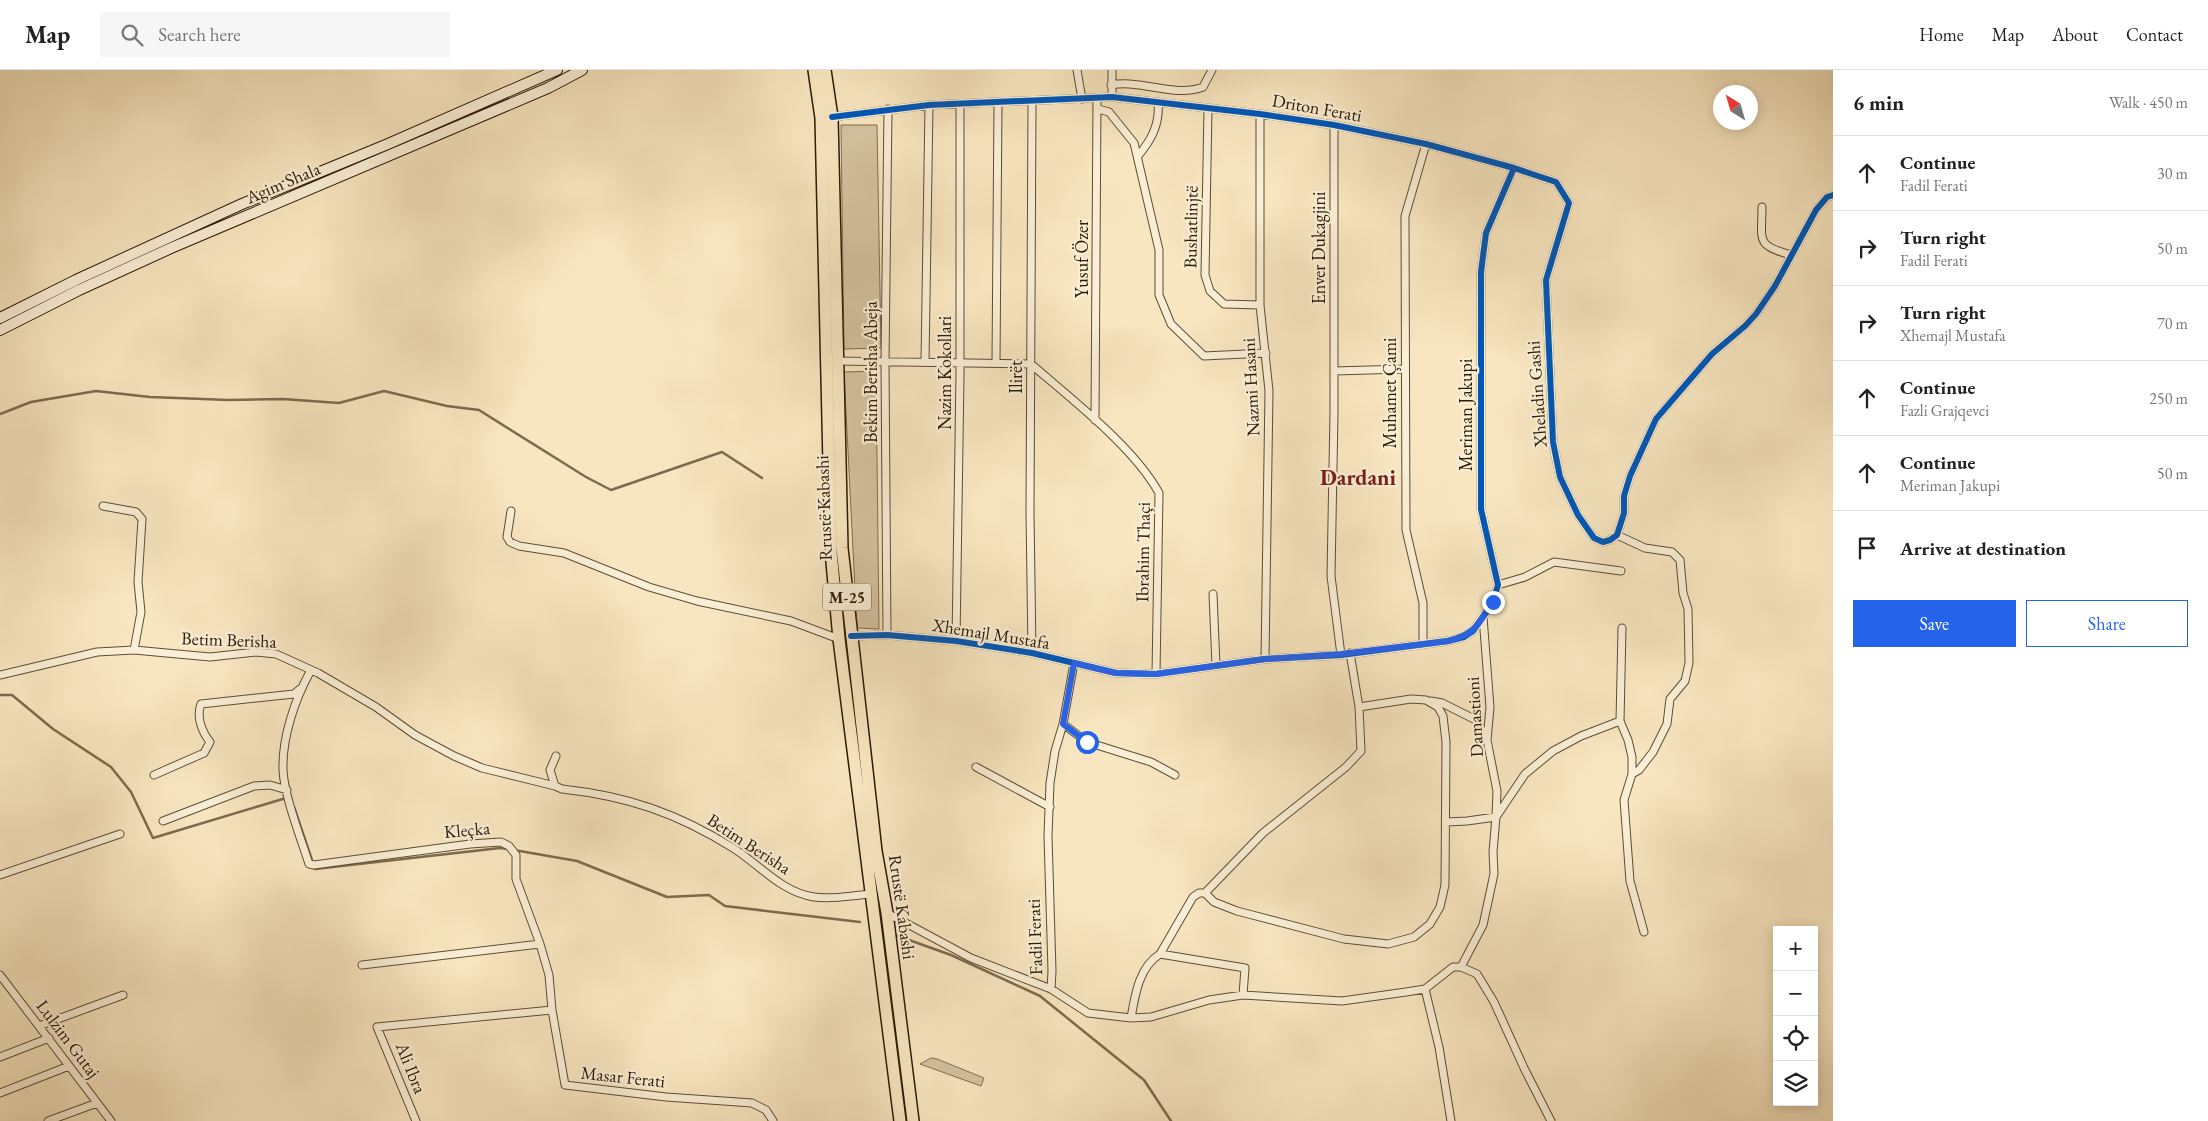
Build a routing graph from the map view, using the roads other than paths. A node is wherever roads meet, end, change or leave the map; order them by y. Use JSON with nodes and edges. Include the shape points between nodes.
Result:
{"nodes":[{"id":1,"x":557,"y":70,"type":"edge"},
{"id":2,"x":582,"y":70,"type":"edge"},
{"id":3,"x":814,"y":70,"type":"edge"},
{"id":4,"x":825,"y":70,"type":"edge"},
{"id":5,"x":1077,"y":70,"type":"edge"},
{"id":6,"x":1112,"y":70,"type":"edge"},
{"id":7,"x":1212,"y":70,"type":"edge"},
{"id":8,"x":1111,"y":85,"type":"junction"},
{"id":9,"x":1112,"y":97,"type":"junction"},
{"id":10,"x":1096,"y":98,"type":"junction"},
{"id":11,"x":1082,"y":99,"type":"junction"},
{"id":12,"x":1032,"y":102,"type":"junction"},
{"id":13,"x":1158,"y":102,"type":"junction"},
{"id":14,"x":998,"y":103,"type":"junction"},
{"id":15,"x":928,"y":105,"type":"junction"},
{"id":16,"x":960,"y":105,"type":"junction"},
{"id":17,"x":1208,"y":108,"type":"junction"},
{"id":18,"x":888,"y":109,"type":"junction"},
{"id":19,"x":1098,"y":109,"type":"junction"},
{"id":20,"x":1260,"y":114,"type":"junction"},
{"id":21,"x":832,"y":117,"type":"junction"},
{"id":22,"x":1334,"y":125,"type":"junction"},
{"id":23,"x":1426,"y":144,"type":"junction"},
{"id":24,"x":1138,"y":156,"type":"junction"},
{"id":25,"x":1514,"y":168,"type":"junction"},
{"id":26,"x":1833,"y":195,"type":"edge"},
{"id":27,"x":1762,"y":207,"type":"dead end"},
{"id":28,"x":1790,"y":255,"type":"junction"},
{"id":29,"x":1260,"y":305,"type":"junction"},
{"id":30,"x":0,"y":318,"type":"edge"},
{"id":31,"x":0,"y":330,"type":"edge"},
{"id":32,"x":1266,"y":353,"type":"junction"},
{"id":33,"x":832,"y":361,"type":"junction"},
{"id":34,"x":885,"y":362,"type":"junction"},
{"id":35,"x":924,"y":362,"type":"junction"},
{"id":36,"x":960,"y":363,"type":"junction"},
{"id":37,"x":996,"y":363,"type":"junction"},
{"id":38,"x":1031,"y":364,"type":"junction"},
{"id":39,"x":1405,"y":369,"type":"junction"},
{"id":40,"x":1334,"y":371,"type":"junction"},
{"id":41,"x":1095,"y":420,"type":"junction"},
{"id":42,"x":103,"y":506,"type":"dead end"},
{"id":43,"x":511,"y":511,"type":"dead end"},
{"id":44,"x":1617,"y":535,"type":"junction"},
{"id":45,"x":1621,"y":571,"type":"dead end"},
{"id":46,"x":1498,"y":585,"type":"junction"},
{"id":47,"x":1214,"y":594,"type":"dead end"},
{"id":48,"x":1483,"y":617,"type":"junction"},
{"id":49,"x":1622,"y":628,"type":"dead end"},
{"id":50,"x":887,"y":635,"type":"junction"},
{"id":51,"x":845,"y":638,"type":"junction"},
{"id":52,"x":956,"y":641,"type":"junction"},
{"id":53,"x":1423,"y":643,"type":"junction"},
{"id":54,"x":134,"y":650,"type":"junction"},
{"id":55,"x":1032,"y":653,"type":"junction"},
{"id":56,"x":1350,"y":653,"type":"junction"},
{"id":57,"x":1341,"y":654,"type":"junction"},
{"id":58,"x":1265,"y":659,"type":"junction"},
{"id":59,"x":1074,"y":663,"type":"junction"},
{"id":60,"x":1216,"y":666,"type":"junction"},
{"id":61,"x":310,"y":670,"type":"junction"},
{"id":62,"x":1156,"y":674,"type":"junction"},
{"id":63,"x":0,"y":675,"type":"edge"},
{"id":64,"x":301,"y":688,"type":"junction"},
{"id":65,"x":1426,"y":700,"type":"junction"},
{"id":66,"x":1359,"y":707,"type":"junction"},
{"id":67,"x":1620,"y":721,"type":"junction"},
{"id":68,"x":1063,"y":724,"type":"junction"},
{"id":69,"x":1487,"y":740,"type":"junction"},
{"id":70,"x":556,"y":756,"type":"dead end"},
{"id":71,"x":976,"y":767,"type":"dead end"},
{"id":72,"x":1632,"y":774,"type":"junction"},
{"id":73,"x":154,"y":775,"type":"dead end"},
{"id":74,"x":1175,"y":775,"type":"dead end"},
{"id":75,"x":555,"y":786,"type":"junction"},
{"id":76,"x":286,"y":790,"type":"junction"},
{"id":77,"x":1050,"y":807,"type":"junction"},
{"id":78,"x":1496,"y":817,"type":"junction"},
{"id":79,"x":163,"y":821,"type":"dead end"},
{"id":80,"x":1446,"y":822,"type":"junction"},
{"id":81,"x":120,"y":834,"type":"dead end"},
{"id":82,"x":0,"y":875,"type":"edge"},
{"id":83,"x":1205,"y":893,"type":"junction"},
{"id":84,"x":872,"y":894,"type":"junction"},
{"id":85,"x":887,"y":913,"type":"junction"},
{"id":86,"x":1644,"y":932,"type":"dead end"},
{"id":87,"x":540,"y":944,"type":"junction"},
{"id":88,"x":1160,"y":954,"type":"junction"},
{"id":89,"x":362,"y":964,"type":"dead end"},
{"id":90,"x":1461,"y":967,"type":"junction"},
{"id":91,"x":0,"y":975,"type":"edge"},
{"id":92,"x":1051,"y":989,"type":"junction"},
{"id":93,"x":1425,"y":989,"type":"junction"},
{"id":94,"x":122,"y":995,"type":"dead end"},
{"id":95,"x":1243,"y":995,"type":"junction"},
{"id":96,"x":552,"y":1010,"type":"junction"},
{"id":97,"x":1131,"y":1018,"type":"junction"},
{"id":98,"x":39,"y":1026,"type":"junction"},
{"id":99,"x":49,"y":1038,"type":"junction"},
{"id":100,"x":0,"y":1057,"type":"edge"},
{"id":101,"x":70,"y":1066,"type":"junction"},
{"id":102,"x":0,"y":1093,"type":"edge"},
{"id":103,"x":97,"y":1103,"type":"junction"},
{"id":104,"x":48,"y":1121,"type":"edge"},
{"id":105,"x":111,"y":1121,"type":"edge"},
{"id":106,"x":416,"y":1121,"type":"edge"},
{"id":107,"x":773,"y":1121,"type":"edge"},
{"id":108,"x":900,"y":1121,"type":"edge"},
{"id":109,"x":913,"y":1121,"type":"edge"},
{"id":110,"x":1451,"y":1121,"type":"edge"},
{"id":111,"x":1552,"y":1121,"type":"edge"}],
"edges":[{"from":1,"to":30,"type":"main road","name":"Agim Shala","via":[[242,204]]},
{"from":2,"to":31,"type":"main road","name":"Agim Shala","via":[[548,88],[171,248]]},
{"from":3,"to":33,"type":"main road","name":"Rrustë Kabashi","number":"M-25","via":[[821,118]]},
{"from":4,"to":21,"type":"main road","name":"Rrustë Kabashi","number":"M-25"},
{"from":5,"to":11,"type":"street"},
{"from":6,"to":8,"type":"street"},
{"from":7,"to":8,"type":"street","via":[[1203,87],[1192,91],[1131,83]]},
{"from":8,"to":9,"type":"street"},
{"from":9,"to":10,"type":"street","name":"Driton Ferati"},
{"from":9,"to":13,"type":"street","name":"Driton Ferati"},
{"from":10,"to":11,"type":"street","name":"Driton Ferati"},
{"from":10,"to":19,"type":"street","name":"Yusuf Özer"},
{"from":11,"to":12,"type":"street","name":"Driton Ferati"},
{"from":12,"to":14,"type":"street","name":"Driton Ferati"},
{"from":12,"to":38,"type":"street","name":"Ilirët"},
{"from":13,"to":17,"type":"street","name":"Driton Ferati"},
{"from":13,"to":24,"type":"street","via":[[1155,132]]},
{"from":14,"to":16,"type":"street","name":"Driton Ferati"},
{"from":14,"to":37,"type":"street"},
{"from":15,"to":16,"type":"street","name":"Driton Ferati"},
{"from":15,"to":18,"type":"street","name":"Driton Ferati"},
{"from":15,"to":35,"type":"street"},
{"from":16,"to":36,"type":"street","name":"Nazim Kokollari"},
{"from":17,"to":20,"type":"street","name":"Driton Ferati"},
{"from":17,"to":29,"type":"street","name":"Bushatlinjtë","via":[[1204,274],[1210,291],[1224,304]]},
{"from":18,"to":21,"type":"street","name":"Driton Ferati"},
{"from":18,"to":34,"type":"street","name":"Bekim Berisha Abeja"},
{"from":19,"to":24,"type":"street","via":[[1109,112],[1134,143]]},
{"from":19,"to":41,"type":"street","name":"Yusuf Özer"},
{"from":20,"to":22,"type":"street","name":"Driton Ferati"},
{"from":20,"to":29,"type":"street","name":"Nazmi Hasani"},
{"from":21,"to":33,"type":"main road","name":"Rrustë Kabashi","number":"M-25"},
{"from":22,"to":23,"type":"street","name":"Driton Ferati"},
{"from":22,"to":40,"type":"street","name":"Enver Dukagjini"},
{"from":23,"to":25,"type":"street","name":"Driton Ferati"},
{"from":23,"to":39,"type":"street","name":"Muhamet Çami","via":[[1405,216]]},
{"from":24,"to":32,"type":"street","via":[[1159,250],[1159,295],[1171,324],[1204,356]]},
{"from":25,"to":44,"type":"street","name":"Xheladin Gashi","via":[[1556,182],[1569,203],[1546,280],[1553,442],[1560,477],[1578,515],[1594,538],[1603,542]]},
{"from":25,"to":46,"type":"street","name":"Meriman Jakupi","via":[[1486,233],[1480,272],[1481,509]]},
{"from":26,"to":28,"type":"street","via":[[1826,197],[1816,210]]},
{"from":27,"to":28,"type":"street","via":[[1762,240],[1766,246]]},
{"from":28,"to":44,"type":"street","via":[[1756,314],[1712,354],[1656,419],[1630,476]]},
{"from":29,"to":32,"type":"street","name":"Nazmi Hasani"},
{"from":32,"to":58,"type":"street","name":"Nazmi Hasani","via":[[1269,391]]},
{"from":33,"to":34,"type":"street"},
{"from":33,"to":51,"type":"main road","name":"Rrustë Kabashi","number":"M-25"},
{"from":34,"to":35,"type":"street"},
{"from":34,"to":50,"type":"street","name":"Bekim Berisha Abeja"},
{"from":35,"to":36,"type":"street"},
{"from":36,"to":37,"type":"street"},
{"from":36,"to":52,"type":"street","name":"Nazim Kokollari"},
{"from":37,"to":38,"type":"street"},
{"from":38,"to":41,"type":"street","name":"Ibrahim Thaçi"},
{"from":38,"to":55,"type":"street","name":"Ilirët"},
{"from":39,"to":40,"type":"street"},
{"from":39,"to":53,"type":"street","name":"Muhamet Çami","via":[[1406,530],[1424,603]]},
{"from":40,"to":57,"type":"street","name":"Enver Dukagjini","via":[[1331,576]]},
{"from":41,"to":62,"type":"street","name":"Ibrahim Thaçi","via":[[1148,474],[1159,493]]},
{"from":42,"to":54,"type":"street","via":[[136,512],[142,519],[138,582],[141,612]]},
{"from":43,"to":51,"type":"street","via":[[508,537],[510,542],[519,546],[564,553],[649,587]]},
{"from":44,"to":72,"type":"street","via":[[1646,548],[1672,552],[1680,560],[1688,609],[1686,681],[1670,698],[1667,724],[1653,752]]},
{"from":45,"to":46,"type":"street","via":[[1554,562],[1525,577]]},
{"from":46,"to":48,"type":"street","via":[[1493,602]]},
{"from":47,"to":60,"type":"street"},
{"from":48,"to":53,"type":"street","name":"Xhemajl Mustafa","via":[[1464,637]]},
{"from":48,"to":69,"type":"street","name":"Damastioni","via":[[1490,707]]},
{"from":49,"to":67,"type":"street"},
{"from":50,"to":51,"type":"street","name":"Xhemajl Mustafa"},
{"from":50,"to":52,"type":"street","name":"Xhemajl Mustafa"},
{"from":51,"to":84,"type":"main road","name":"Rrustë Kabashi","number":"M-25"},
{"from":51,"to":85,"type":"main road","name":"Rrustë Kabashi","number":"M-25"},
{"from":52,"to":55,"type":"street","name":"Xhemajl Mustafa"},
{"from":53,"to":56,"type":"street","name":"Xhemajl Mustafa"},
{"from":54,"to":61,"type":"street","name":"Betim Berisha","via":[[210,657],[268,652]]},
{"from":54,"to":63,"type":"street","name":"Betim Berisha","via":[[96,652]]},
{"from":55,"to":59,"type":"street","name":"Xhemajl Mustafa"},
{"from":56,"to":57,"type":"street","name":"Xhemajl Mustafa"},
{"from":56,"to":66,"type":"street"},
{"from":57,"to":58,"type":"street","name":"Xhemajl Mustafa"},
{"from":58,"to":60,"type":"street","name":"Xhemajl Mustafa"},
{"from":59,"to":62,"type":"street","name":"Xhemajl Mustafa","via":[[1116,673]]},
{"from":59,"to":68,"type":"street","name":"Fadil Ferati"},
{"from":60,"to":62,"type":"street","name":"Xhemajl Mustafa"},
{"from":61,"to":64,"type":"street"},
{"from":61,"to":75,"type":"street","name":"Betim Berisha","via":[[454,756],[482,768]]},
{"from":64,"to":73,"type":"street","via":[[294,694],[201,704],[200,723],[210,742],[208,748],[204,753]]},
{"from":64,"to":76,"type":"street","via":[[286,742],[283,771]]},
{"from":65,"to":66,"type":"street","via":[[1411,699]]},
{"from":65,"to":69,"type":"street","via":[[1442,703],[1476,720]]},
{"from":65,"to":80,"type":"street","via":[[1438,707],[1443,716]]},
{"from":66,"to":83,"type":"street","via":[[1361,751],[1346,767],[1263,833]]},
{"from":67,"to":72,"type":"street","via":[[1632,757]]},
{"from":67,"to":78,"type":"street","via":[[1553,751],[1525,774]]},
{"from":68,"to":74,"type":"street","via":[[1087,742],[1151,762]]},
{"from":68,"to":77,"type":"street","name":"Fadil Ferati","via":[[1055,751]]},
{"from":69,"to":78,"type":"street","name":"Damastioni","via":[[1497,791]]},
{"from":70,"to":75,"type":"street","via":[[550,770]]},
{"from":71,"to":77,"type":"street"},
{"from":72,"to":86,"type":"street","via":[[1624,800],[1630,881]]},
{"from":75,"to":84,"type":"street","name":"Betim Berisha","via":[[632,800],[668,813],[736,849],[777,882],[796,892],[814,897]]},
{"from":76,"to":79,"type":"street","via":[[270,785],[254,786]]},
{"from":76,"to":87,"type":"street","name":"Kleçka","via":[[309,864],[501,842],[516,855],[516,879]]},
{"from":77,"to":92,"type":"street","name":"Fadil Ferati"},
{"from":78,"to":80,"type":"street"},
{"from":78,"to":90,"type":"street","name":"Damastioni","via":[[1494,874],[1483,925]]},
{"from":80,"to":83,"type":"street","via":[[1446,885],[1440,907],[1430,924],[1414,937],[1388,944],[1344,940],[1237,912],[1214,902]]},
{"from":81,"to":82,"type":"street"},
{"from":83,"to":88,"type":"street","via":[[1193,897]]},
{"from":84,"to":108,"type":"main road","name":"Rrustë Kabashi","number":"M-25"},
{"from":85,"to":92,"type":"street","via":[[971,958]]},
{"from":85,"to":109,"type":"main road","name":"Rrustë Kabashi","number":"M-25"},
{"from":87,"to":89,"type":"street"},
{"from":87,"to":96,"type":"street","name":"Kleçka","via":[[549,975]]},
{"from":88,"to":95,"type":"street","via":[[1245,968]]},
{"from":88,"to":97,"type":"street","via":[[1143,974]]},
{"from":90,"to":93,"type":"street","via":[[1453,967]]},
{"from":90,"to":111,"type":"street","via":[[1477,974],[1494,1002]]},
{"from":91,"to":98,"type":"street","name":"Lulzim Gutaj"},
{"from":92,"to":97,"type":"street","name":"Fadil Ferati","via":[[1088,1013]]},
{"from":93,"to":95,"type":"street","name":"Fadil Ferati","via":[[1342,1000]]},
{"from":93,"to":110,"type":"street"},
{"from":94,"to":98,"type":"street"},
{"from":95,"to":97,"type":"street","name":"Fadil Ferati","via":[[1209,1000],[1151,1017]]},
{"from":96,"to":106,"type":"street","name":"Ali Ibra","via":[[377,1027]]},
{"from":96,"to":107,"type":"street","name":"Masar Ferati","via":[[565,1085],[752,1103],[766,1110]]},
{"from":98,"to":99,"type":"street","name":"Lulzim Gutaj"},
{"from":99,"to":100,"type":"street"},
{"from":99,"to":101,"type":"street","name":"Lulzim Gutaj"},
{"from":101,"to":102,"type":"street"},
{"from":101,"to":103,"type":"street","name":"Lulzim Gutaj"},
{"from":103,"to":104,"type":"street"},
{"from":103,"to":105,"type":"street","name":"Lulzim Gutaj"}]}
